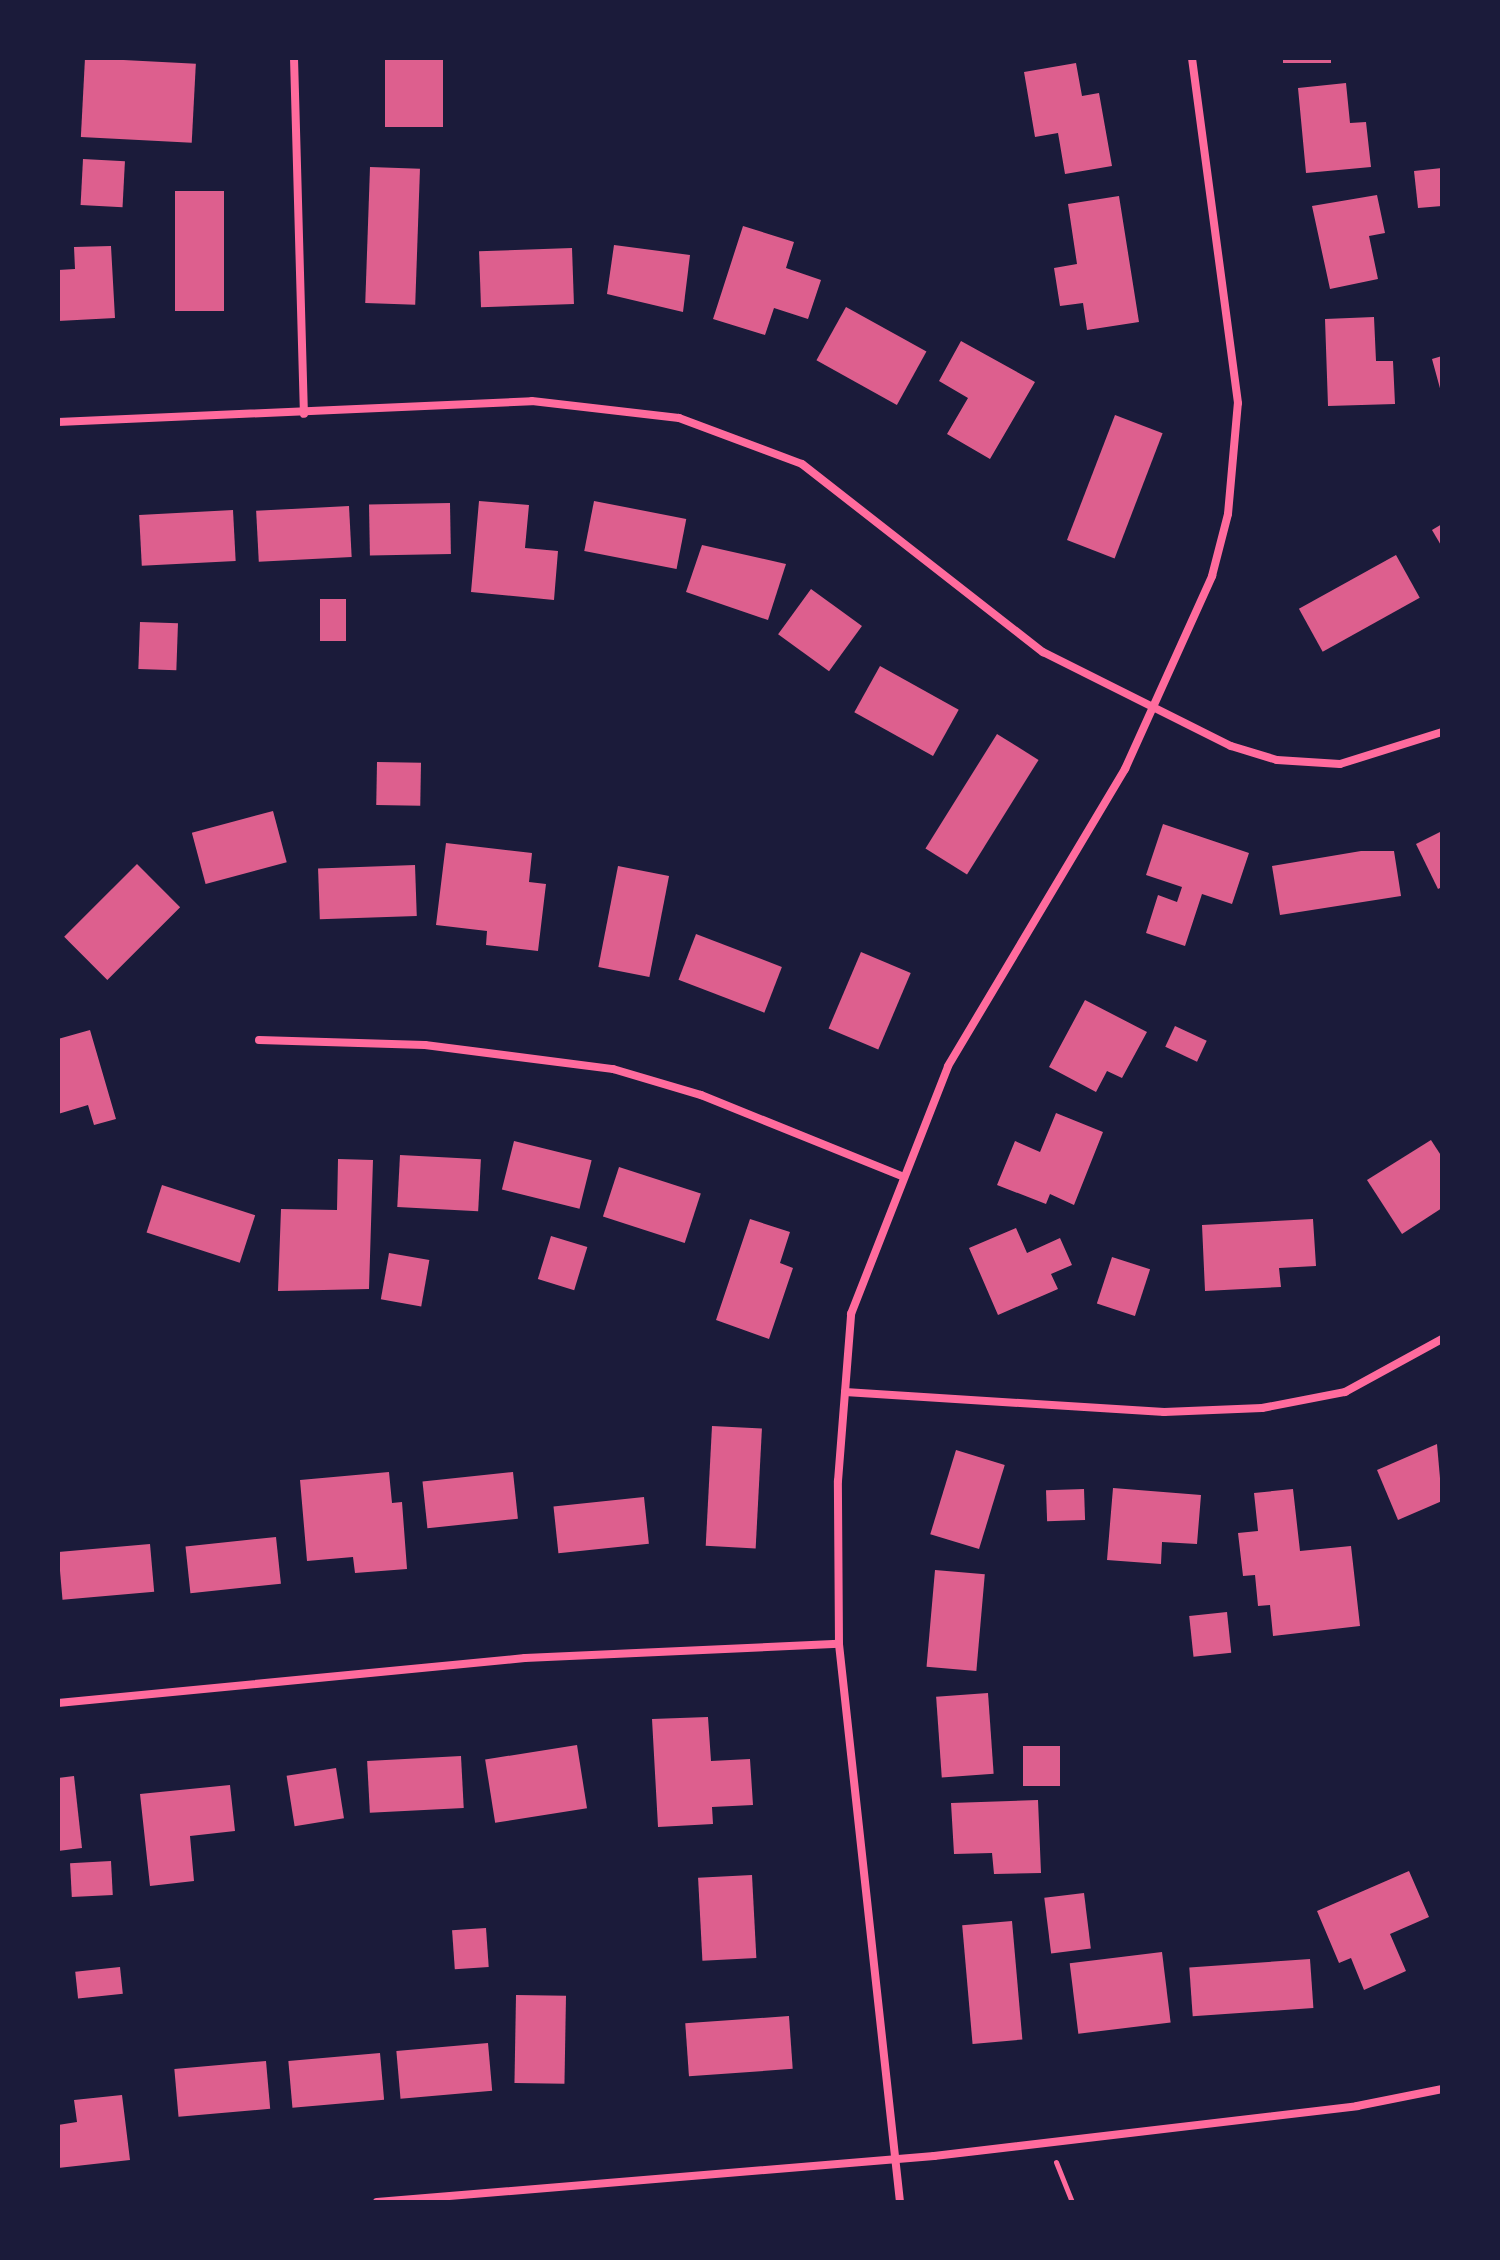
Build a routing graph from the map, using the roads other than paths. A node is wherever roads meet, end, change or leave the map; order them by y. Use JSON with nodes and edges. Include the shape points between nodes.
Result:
{"nodes":[{"id":1,"x":294,"y":58,"type":"edge"},
{"id":2,"x":1192,"y":58,"type":"edge"},
{"id":3,"x":304,"y":414,"type":"junction"},
{"id":4,"x":58,"y":422,"type":"edge"},
{"id":5,"x":1153,"y":710,"type":"junction"},
{"id":6,"x":1442,"y":732,"type":"edge"},
{"id":7,"x":259,"y":1040,"type":"dead end"},
{"id":8,"x":901,"y":1176,"type":"junction"},
{"id":9,"x":1442,"y":1339,"type":"edge"},
{"id":10,"x":845,"y":1392,"type":"junction"},
{"id":11,"x":839,"y":1644,"type":"junction"},
{"id":12,"x":58,"y":1703,"type":"edge"},
{"id":13,"x":1442,"y":2089,"type":"edge"},
{"id":14,"x":894,"y":2159,"type":"junction"},
{"id":15,"x":377,"y":2202,"type":"edge"},
{"id":16,"x":900,"y":2202,"type":"edge"}],
"edges":[{"from":1,"to":3,"type":"street"},
{"from":2,"to":5,"type":"street","via":[[1229,302],[1236,458],[1212,576]]},
{"from":3,"to":4,"type":"street"},
{"from":3,"to":5,"type":"street","via":[[532,401],[627,408],[746,439],[802,464],[1043,652]]},
{"from":5,"to":6,"type":"street","via":[[1277,760],[1340,764]]},
{"from":5,"to":8,"type":"street","via":[[948,1066]]},
{"from":7,"to":8,"type":"street","via":[[425,1045],[613,1069],[701,1095]]},
{"from":8,"to":10,"type":"street","via":[[851,1314]]},
{"from":9,"to":10,"type":"street","via":[[1345,1392],[1262,1408],[1164,1412]]},
{"from":10,"to":11,"type":"street"},
{"from":11,"to":12,"type":"street","via":[[525,1658]]},
{"from":11,"to":14,"type":"street"},
{"from":13,"to":14,"type":"street","via":[[1357,2106]]},
{"from":14,"to":15,"type":"street"},
{"from":14,"to":16,"type":"street"}]}
